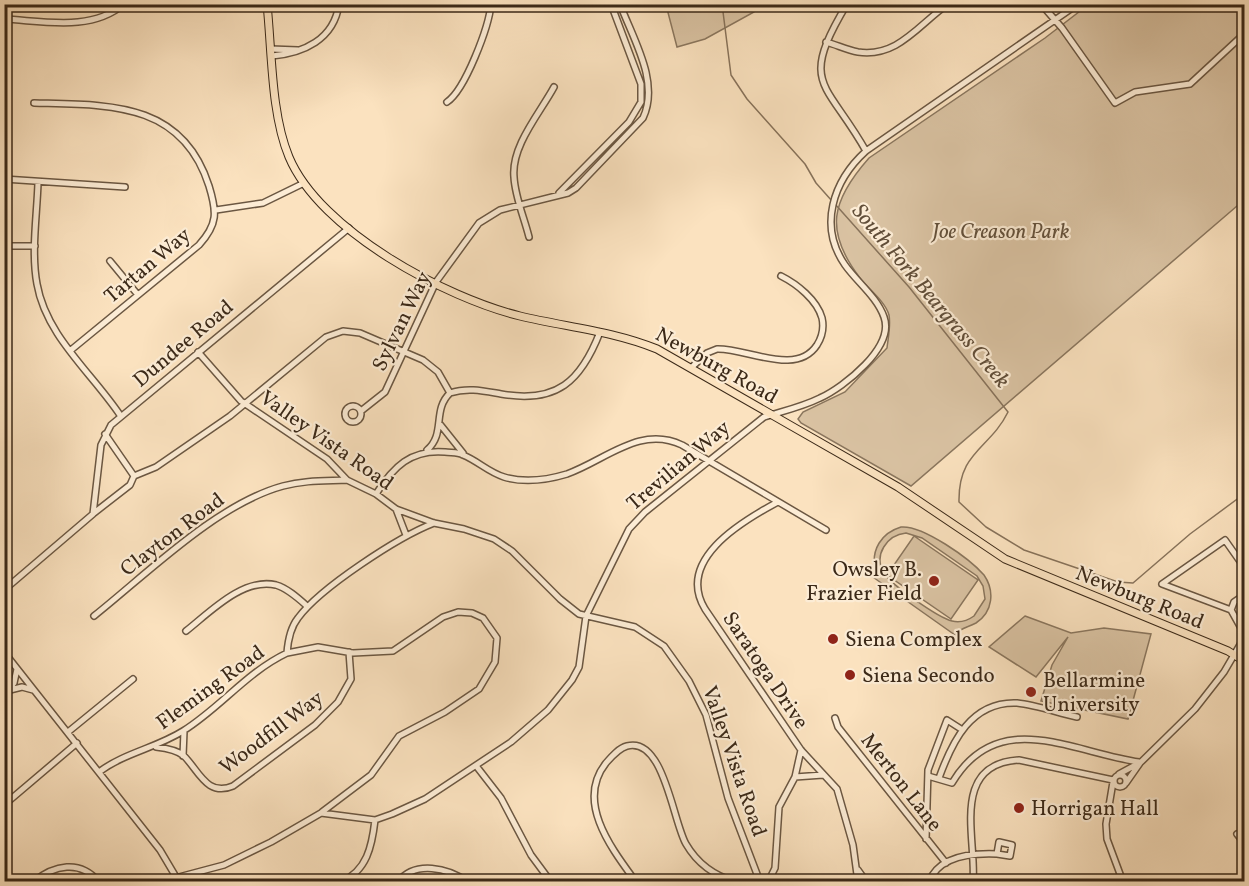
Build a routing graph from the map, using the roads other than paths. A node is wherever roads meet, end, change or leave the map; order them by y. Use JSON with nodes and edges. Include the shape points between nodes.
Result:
{"nodes":[{"id":1,"x":124,"y":4,"type":"edge"},
{"id":2,"x":267,"y":4,"type":"edge"},
{"id":3,"x":339,"y":4,"type":"edge"},
{"id":4,"x":491,"y":4,"type":"edge"},
{"id":5,"x":611,"y":4,"type":"edge"},
{"id":6,"x":620,"y":4,"type":"edge"},
{"id":7,"x":846,"y":4,"type":"edge"},
{"id":8,"x":948,"y":4,"type":"edge"},
{"id":9,"x":1041,"y":4,"type":"edge"},
{"id":10,"x":1078,"y":4,"type":"edge"},
{"id":11,"x":4,"y":20,"type":"edge"},
{"id":12,"x":1054,"y":21,"type":"junction"},
{"id":13,"x":1245,"y":34,"type":"edge"},
{"id":14,"x":826,"y":42,"type":"junction"},
{"id":15,"x":272,"y":52,"type":"junction"},
{"id":16,"x":554,"y":87,"type":"dead end"},
{"id":17,"x":447,"y":102,"type":"dead end"},
{"id":18,"x":34,"y":103,"type":"dead end"},
{"id":19,"x":866,"y":150,"type":"junction"},
{"id":20,"x":583,"y":170,"type":"junction"},
{"id":21,"x":589,"y":176,"type":"junction"},
{"id":22,"x":4,"y":179,"type":"edge"},
{"id":23,"x":38,"y":183,"type":"junction"},
{"id":24,"x":304,"y":183,"type":"junction"},
{"id":25,"x":125,"y":187,"type":"dead end"},
{"id":26,"x":559,"y":193,"type":"junction"},
{"id":27,"x":520,"y":204,"type":"junction"},
{"id":28,"x":216,"y":210,"type":"junction"},
{"id":29,"x":349,"y":228,"type":"junction"},
{"id":30,"x":529,"y":237,"type":"dead end"},
{"id":31,"x":4,"y":246,"type":"edge"},
{"id":32,"x":36,"y":246,"type":"junction"},
{"id":33,"x":110,"y":261,"type":"dead end"},
{"id":34,"x":781,"y":276,"type":"dead end"},
{"id":35,"x":436,"y":282,"type":"junction"},
{"id":36,"x":138,"y":295,"type":"junction"},
{"id":37,"x":600,"y":332,"type":"junction"},
{"id":38,"x":71,"y":350,"type":"junction"},
{"id":39,"x":198,"y":352,"type":"junction"},
{"id":40,"x":404,"y":352,"type":"junction"},
{"id":41,"x":692,"y":367,"type":"junction"},
{"id":42,"x":450,"y":393,"type":"junction"},
{"id":43,"x":245,"y":404,"type":"junction"},
{"id":44,"x":361,"y":411,"type":"dead end"},
{"id":45,"x":773,"y":414,"type":"junction"},
{"id":46,"x":120,"y":416,"type":"junction"},
{"id":47,"x":439,"y":422,"type":"junction"},
{"id":48,"x":105,"y":434,"type":"junction"},
{"id":49,"x":425,"y":451,"type":"junction"},
{"id":50,"x":464,"y":455,"type":"junction"},
{"id":51,"x":707,"y":462,"type":"junction"},
{"id":52,"x":134,"y":476,"type":"junction"},
{"id":53,"x":347,"y":480,"type":"junction"},
{"id":54,"x":376,"y":494,"type":"junction"},
{"id":55,"x":776,"y":503,"type":"junction"},
{"id":56,"x":396,"y":509,"type":"junction"},
{"id":57,"x":93,"y":514,"type":"junction"},
{"id":58,"x":434,"y":523,"type":"junction"},
{"id":59,"x":826,"y":531,"type":"dead end"},
{"id":60,"x":406,"y":535,"type":"junction"},
{"id":61,"x":1245,"y":567,"type":"edge"},
{"id":62,"x":4,"y":591,"type":"edge"},
{"id":63,"x":1245,"y":595,"type":"edge"},
{"id":64,"x":307,"y":606,"type":"junction"},
{"id":65,"x":1231,"y":610,"type":"junction"},
{"id":66,"x":94,"y":616,"type":"dead end"},
{"id":67,"x":586,"y":616,"type":"junction"},
{"id":68,"x":1243,"y":627,"type":"edge"},
{"id":69,"x":186,"y":631,"type":"dead end"},
{"id":70,"x":4,"y":652,"type":"edge"},
{"id":71,"x":349,"y":652,"type":"junction"},
{"id":72,"x":287,"y":653,"type":"junction"},
{"id":73,"x":1234,"y":655,"type":"junction"},
{"id":74,"x":1245,"y":661,"type":"edge"},
{"id":75,"x":17,"y":667,"type":"junction"},
{"id":76,"x":133,"y":679,"type":"dead end"},
{"id":77,"x":10,"y":690,"type":"junction"},
{"id":78,"x":35,"y":690,"type":"junction"},
{"id":79,"x":4,"y":695,"type":"edge"},
{"id":80,"x":1077,"y":717,"type":"dead end"},
{"id":81,"x":836,"y":718,"type":"dead end"},
{"id":82,"x":961,"y":729,"type":"junction"},
{"id":83,"x":184,"y":731,"type":"junction"},
{"id":84,"x":68,"y":732,"type":"junction"},
{"id":85,"x":77,"y":743,"type":"junction"},
{"id":86,"x":156,"y":747,"type":"junction"},
{"id":87,"x":801,"y":750,"type":"junction"},
{"id":88,"x":183,"y":756,"type":"junction"},
{"id":89,"x":1141,"y":762,"type":"junction"},
{"id":90,"x":477,"y":767,"type":"junction"},
{"id":91,"x":99,"y":772,"type":"junction"},
{"id":92,"x":1119,"y":774,"type":"junction"},
{"id":93,"x":823,"y":775,"type":"junction"},
{"id":94,"x":928,"y":776,"type":"junction"},
{"id":95,"x":795,"y":777,"type":"junction"},
{"id":96,"x":939,"y":778,"type":"junction"},
{"id":97,"x":1113,"y":781,"type":"junction"},
{"id":98,"x":1124,"y":785,"type":"junction"},
{"id":99,"x":1112,"y":803,"type":"junction"},
{"id":100,"x":4,"y":805,"type":"edge"},
{"id":101,"x":321,"y":813,"type":"junction"},
{"id":102,"x":375,"y":820,"type":"junction"},
{"id":103,"x":1237,"y":834,"type":"dead end"},
{"id":104,"x":926,"y":839,"type":"junction"},
{"id":105,"x":1245,"y":843,"type":"edge"},
{"id":106,"x":972,"y":853,"type":"junction"},
{"id":107,"x":997,"y":854,"type":"dead end"},
{"id":108,"x":946,"y":863,"type":"junction"},
{"id":109,"x":446,"y":872,"type":"junction"},
{"id":110,"x":179,"y":880,"type":"edge"},
{"id":111,"x":344,"y":881,"type":"edge"},
{"id":112,"x":33,"y":882,"type":"edge"},
{"id":113,"x":99,"y":882,"type":"edge"},
{"id":114,"x":160,"y":882,"type":"edge"},
{"id":115,"x":398,"y":882,"type":"edge"},
{"id":116,"x":446,"y":882,"type":"edge"},
{"id":117,"x":468,"y":882,"type":"edge"},
{"id":118,"x":551,"y":882,"type":"edge"},
{"id":119,"x":636,"y":882,"type":"edge"},
{"id":120,"x":736,"y":882,"type":"edge"},
{"id":121,"x":761,"y":882,"type":"edge"},
{"id":122,"x":860,"y":882,"type":"edge"},
{"id":123,"x":929,"y":882,"type":"edge"},
{"id":124,"x":973,"y":882,"type":"edge"},
{"id":125,"x":1123,"y":882,"type":"edge"}],
"edges":[{"from":1,"to":11,"type":"street","via":[[90,21]]},
{"from":2,"to":15,"type":"main road","name":"Newburg Road"},
{"from":3,"to":15,"type":"street","via":[[335,18],[314,45],[291,54]]},
{"from":4,"to":17,"type":"street","via":[[489,19],[459,91]]},
{"from":5,"to":20,"type":"street","name":"Sylvan Way","via":[[642,96],[634,115]]},
{"from":6,"to":21,"type":"street","name":"Sylvan Way","via":[[649,81],[649,104],[643,118]]},
{"from":7,"to":14,"type":"street"},
{"from":8,"to":14,"type":"street","via":[[904,41],[887,50],[858,51]]},
{"from":9,"to":12,"type":"street"},
{"from":10,"to":12,"type":"street","name":"Trevilian Way"},
{"from":12,"to":13,"type":"street","via":[[1115,103],[1136,92],[1190,84]]},
{"from":12,"to":19,"type":"street","name":"Trevilian Way"},
{"from":14,"to":19,"type":"street","via":[[819,64],[822,81]]},
{"from":15,"to":24,"type":"main road","name":"Newburg Road","via":[[284,142]]},
{"from":16,"to":27,"type":"street","via":[[517,155],[514,178]]},
{"from":18,"to":28,"type":"street","via":[[109,106],[162,123],[181,137],[195,156]]},
{"from":19,"to":45,"type":"street","name":"Trevilian Way","via":[[839,184],[831,232],[846,266],[881,311],[885,333],[867,363],[839,387],[820,399]]},
{"from":20,"to":21,"type":"street"},
{"from":20,"to":26,"type":"street","name":"Sylvan Way"},
{"from":21,"to":26,"type":"street","name":"Sylvan Way","via":[[568,193]]},
{"from":22,"to":23,"type":"street"},
{"from":23,"to":25,"type":"street"},
{"from":23,"to":32,"type":"street"},
{"from":24,"to":28,"type":"street","via":[[263,203]]},
{"from":24,"to":29,"type":"main road","name":"Newburg Road"},
{"from":26,"to":27,"type":"street","name":"Sylvan Way"},
{"from":27,"to":30,"type":"street"},
{"from":27,"to":35,"type":"street","name":"Sylvan Way","via":[[491,214],[479,223]]},
{"from":28,"to":36,"type":"street","name":"Tartan Way","via":[[202,241]]},
{"from":29,"to":35,"type":"main road","name":"Newburg Road","via":[[394,262]]},
{"from":29,"to":39,"type":"street","name":"Dundee Road"},
{"from":31,"to":32,"type":"street"},
{"from":32,"to":38,"type":"street","via":[[35,276],[40,298],[55,330]]},
{"from":33,"to":36,"type":"street"},
{"from":34,"to":41,"type":"street","via":[[796,285],[821,314],[822,334],[813,350],[788,360],[717,349]]},
{"from":35,"to":37,"type":"main road","name":"Newburg Road","via":[[503,311]]},
{"from":35,"to":40,"type":"street","name":"Sylvan Way"},
{"from":36,"to":38,"type":"street","name":"Tartan Way"},
{"from":37,"to":41,"type":"main road","name":"Newburg Road","via":[[639,342]]},
{"from":37,"to":42,"type":"street","via":[[584,368],[557,390],[529,397],[474,390]]},
{"from":38,"to":46,"type":"street"},
{"from":39,"to":43,"type":"street","name":"Valley Vista Road"},
{"from":39,"to":46,"type":"street","name":"Dundee Road"},
{"from":40,"to":42,"type":"street","via":[[432,366]]},
{"from":40,"to":43,"type":"street","via":[[360,333],[337,332]]},
{"from":40,"to":44,"type":"street","name":"Sylvan Way","via":[[385,392]]},
{"from":41,"to":45,"type":"main road","name":"Newburg Road"},
{"from":42,"to":47,"type":"street","via":[[440,407]]},
{"from":43,"to":52,"type":"street","via":[[156,467]]},
{"from":43,"to":53,"type":"street","name":"Valley Vista Road","via":[[327,459]]},
{"from":45,"to":51,"type":"street","name":"Trevilian Way"},
{"from":45,"to":73,"type":"main road","name":"Newburg Road","via":[[898,487],[1005,559]]},
{"from":46,"to":48,"type":"street","name":"Dundee Road"},
{"from":47,"to":49,"type":"street","via":[[437,439]]},
{"from":47,"to":50,"type":"street"},
{"from":48,"to":52,"type":"street"},
{"from":48,"to":57,"type":"street","name":"Dundee Road"},
{"from":49,"to":50,"type":"street"},
{"from":49,"to":54,"type":"street","via":[[399,464]]},
{"from":50,"to":51,"type":"street","via":[[489,471],[526,480],[568,473],[648,438],[676,442]]},
{"from":51,"to":55,"type":"street"},
{"from":51,"to":67,"type":"street","name":"Trevilian Way","via":[[629,529]]},
{"from":52,"to":57,"type":"street","via":[[130,485]]},
{"from":53,"to":54,"type":"street","name":"Valley Vista Road"},
{"from":53,"to":66,"type":"street","name":"Clayton Road","via":[[316,479],[293,484],[233,507]]},
{"from":54,"to":56,"type":"street","name":"Valley Vista Road"},
{"from":55,"to":59,"type":"street"},
{"from":55,"to":87,"type":"street","name":"Saratoga Drive","via":[[716,545],[699,570],[696,592]]},
{"from":56,"to":58,"type":"street","name":"Valley Vista Road"},
{"from":56,"to":60,"type":"street"},
{"from":57,"to":62,"type":"street"},
{"from":58,"to":60,"type":"street","name":"Fleming Road"},
{"from":58,"to":67,"type":"street","name":"Valley Vista Road","via":[[498,541],[560,599]]},
{"from":60,"to":64,"type":"street","name":"Fleming Road"},
{"from":61,"to":65,"type":"street","via":[[1225,540],[1162,584]]},
{"from":63,"to":65,"type":"street","via":[[1234,602]]},
{"from":64,"to":69,"type":"street","via":[[283,588],[260,585],[227,600]]},
{"from":64,"to":72,"type":"street","name":"Fleming Road","via":[[292,628]]},
{"from":65,"to":68,"type":"street"},
{"from":67,"to":90,"type":"street","name":"Trevilian Way","via":[[579,667],[567,688],[539,719]]},
{"from":67,"to":121,"type":"street","name":"Valley Vista Road","via":[[627,624],[647,633],[683,672],[709,723],[728,798]]},
{"from":68,"to":73,"type":"street"},
{"from":70,"to":75,"type":"street"},
{"from":71,"to":72,"type":"street","via":[[318,647]]},
{"from":71,"to":88,"type":"street","name":"Woodfill Way","via":[[351,679],[338,702],[315,725],[235,784],[222,789],[210,787]]},
{"from":71,"to":101,"type":"street","via":[[393,651],[443,617],[458,612],[483,618],[494,630],[498,643],[493,667],[479,688],[451,709],[399,736],[371,775]]},
{"from":72,"to":83,"type":"street","name":"Fleming Road","via":[[255,671]]},
{"from":73,"to":74,"type":"main road","name":"Newburg Road"},
{"from":73,"to":89,"type":"street","via":[[1194,709]]},
{"from":75,"to":77,"type":"street"},
{"from":75,"to":78,"type":"street"},
{"from":76,"to":84,"type":"street"},
{"from":77,"to":78,"type":"street"},
{"from":77,"to":79,"type":"street"},
{"from":78,"to":84,"type":"street"},
{"from":80,"to":82,"type":"street","via":[[1016,703],[987,709]]},
{"from":81,"to":104,"type":"street","name":"Merton Lane","via":[[838,728]]},
{"from":82,"to":94,"type":"street","via":[[948,720]]},
{"from":82,"to":96,"type":"street"},
{"from":83,"to":86,"type":"street","name":"Fleming Road"},
{"from":83,"to":88,"type":"street","name":"Woodfill Way"},
{"from":84,"to":85,"type":"street"},
{"from":85,"to":91,"type":"street"},
{"from":85,"to":100,"type":"street"},
{"from":86,"to":88,"type":"street","name":"Woodfill Way"},
{"from":86,"to":91,"type":"street","name":"Fleming Road"},
{"from":87,"to":93,"type":"street"},
{"from":87,"to":95,"type":"street","name":"Saratoga Drive"},
{"from":89,"to":92,"type":"street"},
{"from":89,"to":96,"type":"street","via":[[1017,738],[976,752],[952,783]]},
{"from":89,"to":98,"type":"street"},
{"from":90,"to":102,"type":"street","name":"Trevilian Way","via":[[425,799]]},
{"from":90,"to":118,"type":"street","via":[[501,798],[531,855]]},
{"from":91,"to":110,"type":"street"},
{"from":92,"to":97,"type":"street"},
{"from":92,"to":98,"type":"street","via":[[1125,777]]},
{"from":93,"to":95,"type":"street"},
{"from":93,"to":122,"type":"street","via":[[841,799]]},
{"from":94,"to":96,"type":"street"},
{"from":94,"to":104,"type":"street"},
{"from":95,"to":121,"type":"street","name":"Saratoga Drive","via":[[779,807],[775,868],[770,878]]},
{"from":97,"to":98,"type":"street","via":[[1118,787]]},
{"from":97,"to":99,"type":"street"},
{"from":97,"to":106,"type":"street","via":[[1019,759],[1000,764],[987,773],[970,803]]},
{"from":98,"to":99,"type":"street"},
{"from":99,"to":125,"type":"street","via":[[1106,824],[1107,839]]},
{"from":101,"to":102,"type":"street"},
{"from":101,"to":110,"type":"street","via":[[242,857]]},
{"from":102,"to":111,"type":"street","via":[[367,858]]},
{"from":103,"to":105,"type":"street"},
{"from":104,"to":108,"type":"street","name":"Merton Lane"},
{"from":106,"to":107,"type":"street"},
{"from":106,"to":108,"type":"street"},
{"from":106,"to":124,"type":"street"},
{"from":108,"to":123,"type":"street"},
{"from":109,"to":115,"type":"street","via":[[419,869],[408,872]]},
{"from":109,"to":116,"type":"street"},
{"from":109,"to":117,"type":"street"},
{"from":110,"to":114,"type":"street"},
{"from":112,"to":113,"type":"street","via":[[56,868],[71,866],[86,870]]},
{"from":119,"to":120,"type":"street","via":[[607,837],[594,800],[595,783],[605,764],[619,750],[633,745],[646,750],[659,765],[679,830],[690,850],[708,868]]}]}
